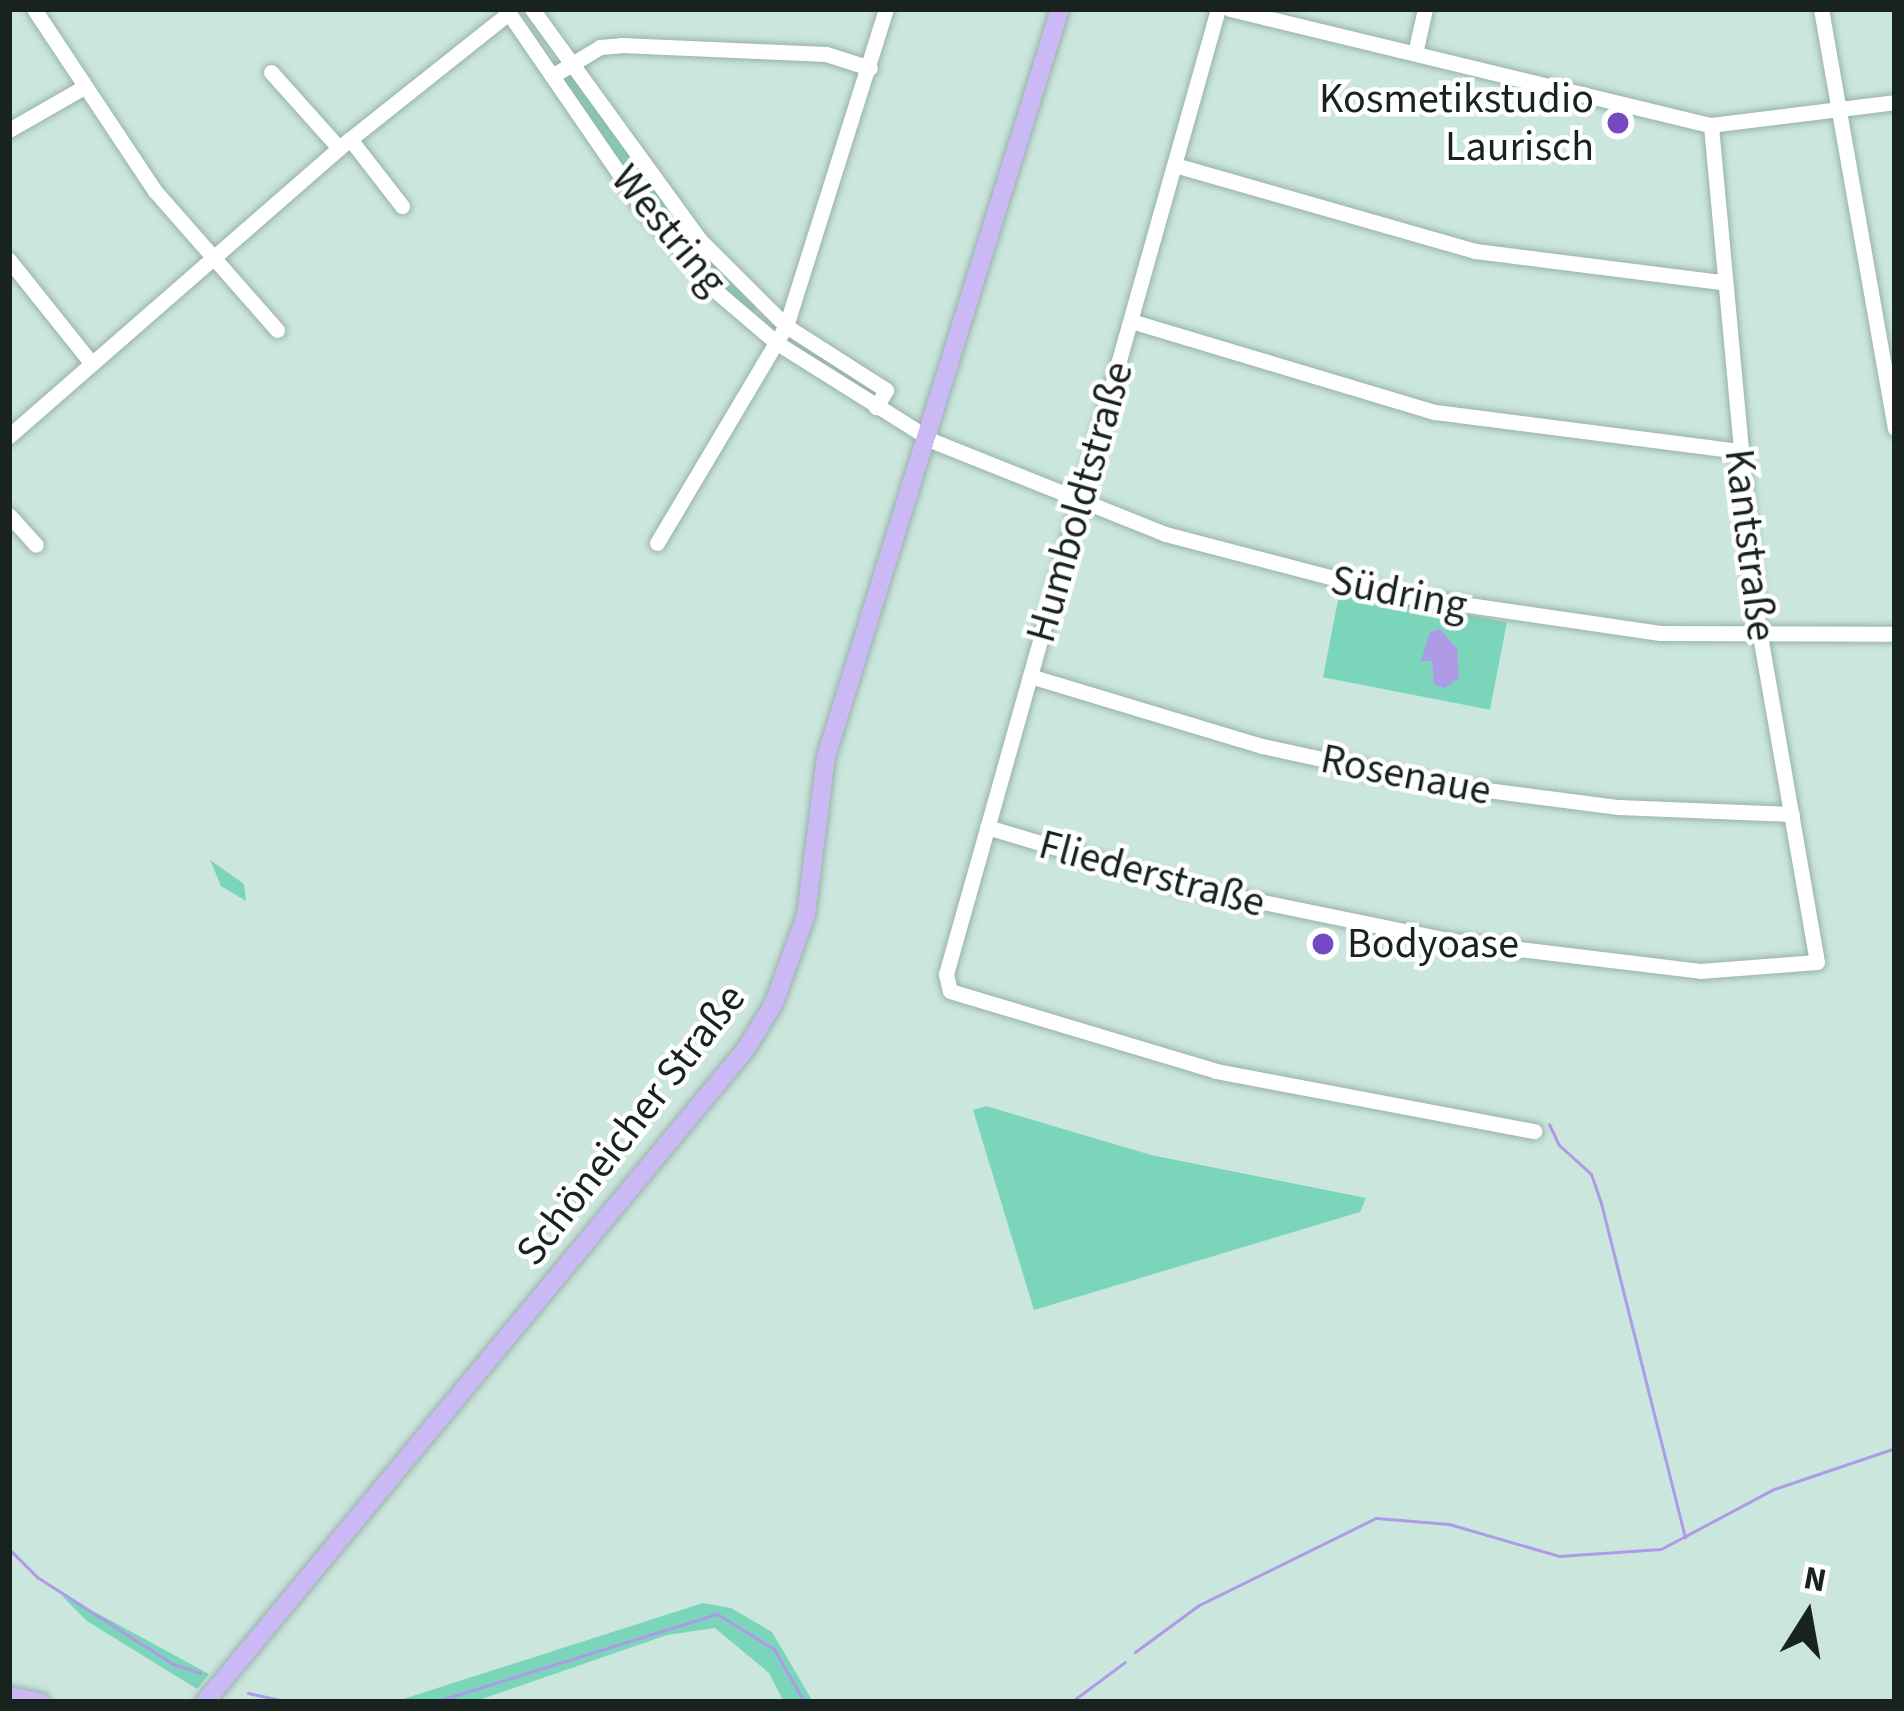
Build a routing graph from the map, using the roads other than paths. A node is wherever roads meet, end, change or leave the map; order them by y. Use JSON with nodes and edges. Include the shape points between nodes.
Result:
{"nodes":[{"id":1,"x":34,"y":9,"type":"edge"},
{"id":2,"x":532,"y":9,"type":"edge"},
{"id":3,"x":886,"y":9,"type":"edge"},
{"id":4,"x":1060,"y":9,"type":"edge"},
{"id":5,"x":1218,"y":9,"type":"edge"},
{"id":6,"x":1230,"y":9,"type":"edge"},
{"id":7,"x":1426,"y":9,"type":"edge"},
{"id":8,"x":1821,"y":9,"type":"edge"},
{"id":9,"x":508,"y":11,"type":"edge"},
{"id":10,"x":1415,"y":53,"type":"junction"},
{"id":11,"x":569,"y":62,"type":"junction"},
{"id":12,"x":870,"y":68,"type":"junction"},
{"id":13,"x":271,"y":72,"type":"dead end"},
{"id":14,"x":552,"y":76,"type":"junction"},
{"id":15,"x":82,"y":88,"type":"junction"},
{"id":16,"x":1895,"y":103,"type":"edge"},
{"id":17,"x":1838,"y":114,"type":"junction"},
{"id":18,"x":1712,"y":124,"type":"junction"},
{"id":19,"x":9,"y":130,"type":"edge"},
{"id":20,"x":345,"y":143,"type":"junction"},
{"id":21,"x":1175,"y":165,"type":"junction"},
{"id":22,"x":402,"y":206,"type":"dead end"},
{"id":23,"x":212,"y":259,"type":"junction"},
{"id":24,"x":9,"y":260,"type":"edge"},
{"id":25,"x":1721,"y":281,"type":"junction"},
{"id":26,"x":1131,"y":321,"type":"junction"},
{"id":27,"x":786,"y":326,"type":"junction"},
{"id":28,"x":277,"y":330,"type":"dead end"},
{"id":29,"x":777,"y":343,"type":"junction"},
{"id":30,"x":92,"y":364,"type":"junction"},
{"id":31,"x":876,"y":407,"type":"junction"},
{"id":32,"x":1895,"y":429,"type":"edge"},
{"id":33,"x":9,"y":436,"type":"edge"},
{"id":34,"x":925,"y":437,"type":"junction"},
{"id":35,"x":1738,"y":451,"type":"junction"},
{"id":36,"x":1078,"y":502,"type":"junction"},
{"id":37,"x":9,"y":515,"type":"edge"},
{"id":38,"x":657,"y":543,"type":"dead end"},
{"id":39,"x":36,"y":545,"type":"dead end"},
{"id":40,"x":1895,"y":634,"type":"edge"},
{"id":41,"x":1760,"y":636,"type":"junction"},
{"id":42,"x":1030,"y":676,"type":"junction"},
{"id":43,"x":1792,"y":814,"type":"junction"},
{"id":44,"x":987,"y":827,"type":"junction"},
{"id":45,"x":1817,"y":962,"type":"joint"},
{"id":46,"x":1534,"y":1131,"type":"dead end"},
{"id":47,"x":9,"y":1696,"type":"edge"},
{"id":48,"x":40,"y":1702,"type":"edge"},
{"id":49,"x":205,"y":1702,"type":"edge"}],
"edges":[{"from":1,"to":15,"type":"street"},
{"from":2,"to":11,"type":"street","name":"Westring"},
{"from":3,"to":12,"type":"street"},
{"from":4,"to":34,"type":"main road","name":"Schöneicher Straße"},
{"from":5,"to":21,"type":"street","name":"Humboldtstraße"},
{"from":6,"to":10,"type":"street"},
{"from":7,"to":10,"type":"street"},
{"from":8,"to":17,"type":"street"},
{"from":9,"to":14,"type":"street","name":"Westring"},
{"from":9,"to":20,"type":"street"},
{"from":10,"to":18,"type":"street"},
{"from":11,"to":12,"type":"street","via":[[600,47],[635,45],[826,54]]},
{"from":11,"to":14,"type":"street"},
{"from":11,"to":27,"type":"street","name":"Westring","via":[[682,220]]},
{"from":12,"to":27,"type":"street"},
{"from":13,"to":20,"type":"street"},
{"from":14,"to":29,"type":"street","name":"Westring","via":[[657,227]]},
{"from":15,"to":19,"type":"street"},
{"from":15,"to":23,"type":"street"},
{"from":16,"to":17,"type":"street"},
{"from":17,"to":18,"type":"street"},
{"from":17,"to":32,"type":"street"},
{"from":18,"to":25,"type":"street","name":"Kantstraße"},
{"from":20,"to":22,"type":"street"},
{"from":20,"to":23,"type":"street"},
{"from":21,"to":25,"type":"street","via":[[1475,250]]},
{"from":21,"to":26,"type":"street","name":"Humboldtstraße"},
{"from":23,"to":28,"type":"street"},
{"from":23,"to":30,"type":"street"},
{"from":24,"to":30,"type":"street"},
{"from":25,"to":35,"type":"street","name":"Kantstraße"},
{"from":26,"to":35,"type":"street","via":[[1442,413]]},
{"from":26,"to":36,"type":"street","name":"Humboldtstraße"},
{"from":27,"to":29,"type":"street"},
{"from":27,"to":31,"type":"street","name":"Westring","via":[[886,390]]},
{"from":29,"to":31,"type":"street","name":"Westring"},
{"from":29,"to":38,"type":"street"},
{"from":30,"to":33,"type":"street"},
{"from":31,"to":34,"type":"street","name":"Westring"},
{"from":34,"to":36,"type":"street","name":"Südring"},
{"from":34,"to":49,"type":"main road","name":"Schöneicher Straße","via":[[826,757],[802,932],[762,1025]]},
{"from":35,"to":41,"type":"street","name":"Kantstraße"},
{"from":36,"to":41,"type":"street","name":"Südring","via":[[1218,550],[1400,596],[1654,632]]},
{"from":36,"to":42,"type":"street","name":"Humboldtstraße"},
{"from":37,"to":39,"type":"street"},
{"from":40,"to":41,"type":"street","name":"Südring"},
{"from":41,"to":43,"type":"street","name":"Kantstraße"},
{"from":42,"to":43,"type":"street","name":"Rosenaue","via":[[1289,753],[1433,783],[1622,808]]},
{"from":42,"to":44,"type":"street","name":"Humboldtstraße"},
{"from":43,"to":45,"type":"street","name":"Kantstraße"},
{"from":44,"to":45,"type":"street","name":"Fliederstraße","via":[[1202,891],[1468,944],[1700,971]]},
{"from":44,"to":46,"type":"street","name":"Humboldtstraße","via":[[946,974],[952,994],[1216,1070]]},
{"from":47,"to":48,"type":"main road"}]}
